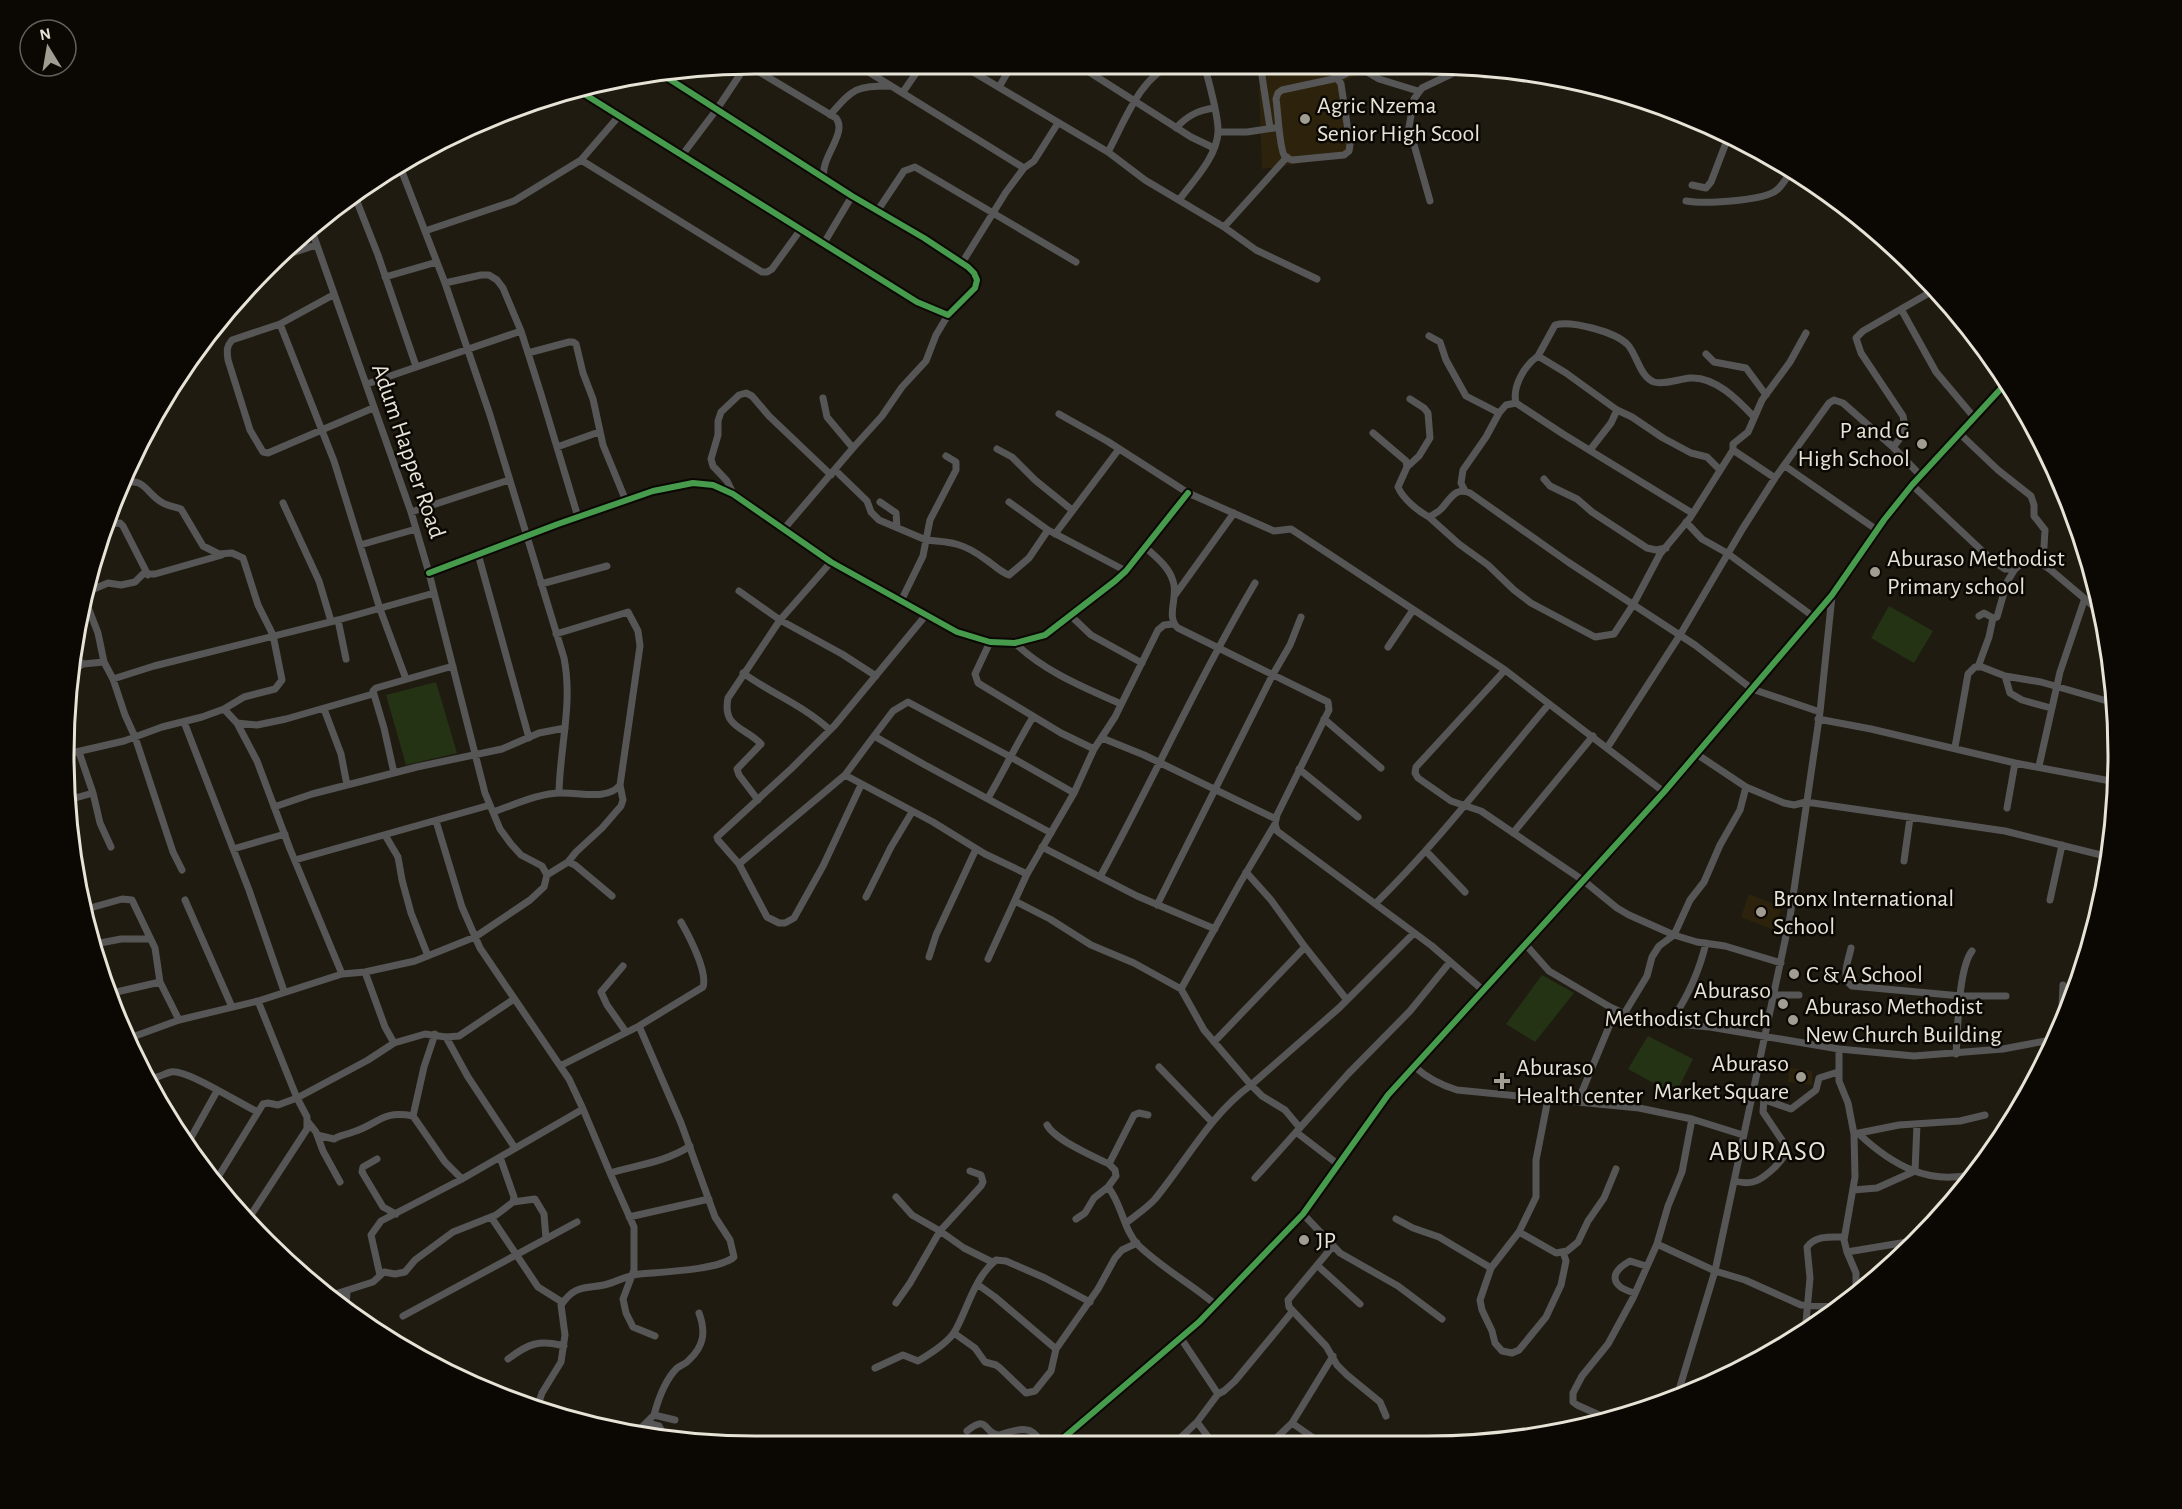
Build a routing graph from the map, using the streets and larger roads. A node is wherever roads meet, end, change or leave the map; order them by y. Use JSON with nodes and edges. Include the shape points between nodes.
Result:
{"nodes":[{"id":1,"x":761,"y":73,"type":"edge"},
{"id":2,"x":871,"y":73,"type":"edge"},
{"id":3,"x":916,"y":73,"type":"edge"},
{"id":4,"x":975,"y":73,"type":"edge"},
{"id":5,"x":1007,"y":73,"type":"edge"},
{"id":6,"x":1090,"y":73,"type":"edge"},
{"id":7,"x":1157,"y":73,"type":"edge"},
{"id":8,"x":1206,"y":73,"type":"edge"},
{"id":9,"x":1262,"y":73,"type":"edge"},
{"id":10,"x":1335,"y":73,"type":"edge"},
{"id":11,"x":1347,"y":73,"type":"edge"},
{"id":12,"x":1371,"y":73,"type":"edge"},
{"id":13,"x":740,"y":74,"type":"edge"},
{"id":14,"x":1453,"y":74,"type":"edge"},
{"id":15,"x":1338,"y":78,"type":"junction"},
{"id":16,"x":669,"y":79,"type":"edge"},
{"id":17,"x":894,"y":86,"type":"junction"},
{"id":18,"x":999,"y":87,"type":"junction"},
{"id":19,"x":903,"y":92,"type":"junction"},
{"id":20,"x":1418,"y":92,"type":"junction"},
{"id":21,"x":586,"y":95,"type":"edge"},
{"id":22,"x":1135,"y":102,"type":"junction"},
{"id":23,"x":1214,"y":108,"type":"junction"},
{"id":24,"x":717,"y":109,"type":"junction"},
{"id":25,"x":830,"y":115,"type":"junction"},
{"id":26,"x":619,"y":116,"type":"junction"},
{"id":27,"x":1058,"y":123,"type":"junction"},
{"id":28,"x":1280,"y":127,"type":"junction"},
{"id":29,"x":1176,"y":128,"type":"junction"},
{"id":30,"x":1270,"y":128,"type":"junction"},
{"id":31,"x":1218,"y":132,"type":"junction"},
{"id":32,"x":1726,"y":143,"type":"edge"},
{"id":33,"x":1214,"y":148,"type":"junction"},
{"id":34,"x":1108,"y":152,"type":"junction"},
{"id":35,"x":683,"y":154,"type":"junction"},
{"id":36,"x":1287,"y":158,"type":"junction"},
{"id":37,"x":581,"y":160,"type":"junction"},
{"id":38,"x":1024,"y":168,"type":"junction"},
{"id":39,"x":402,"y":172,"type":"edge"},
{"id":40,"x":824,"y":177,"type":"junction"},
{"id":41,"x":1788,"y":177,"type":"edge"},
{"id":42,"x":1692,"y":184,"type":"dead end"},
{"id":43,"x":852,"y":196,"type":"junction"},
{"id":44,"x":1179,"y":200,"type":"junction"},
{"id":45,"x":1430,"y":201,"type":"dead end"},
{"id":46,"x":1686,"y":201,"type":"dead end"},
{"id":47,"x":357,"y":202,"type":"edge"},
{"id":48,"x":878,"y":210,"type":"junction"},
{"id":49,"x":993,"y":213,"type":"junction"},
{"id":50,"x":1224,"y":227,"type":"junction"},
{"id":51,"x":801,"y":229,"type":"junction"},
{"id":52,"x":425,"y":231,"type":"junction"},
{"id":53,"x":313,"y":235,"type":"edge"},
{"id":54,"x":824,"y":243,"type":"junction"},
{"id":55,"x":316,"y":245,"type":"junction"},
{"id":56,"x":295,"y":252,"type":"edge"},
{"id":57,"x":437,"y":262,"type":"junction"},
{"id":58,"x":1076,"y":262,"type":"dead end"},
{"id":59,"x":962,"y":263,"type":"junction"},
{"id":60,"x":386,"y":277,"type":"junction"},
{"id":61,"x":1317,"y":279,"type":"dead end"},
{"id":62,"x":445,"y":284,"type":"junction"},
{"id":63,"x":1929,"y":293,"type":"edge"},
{"id":64,"x":333,"y":295,"type":"junction"},
{"id":65,"x":1901,"y":309,"type":"junction"},
{"id":66,"x":948,"y":315,"type":"junction"},
{"id":67,"x":280,"y":324,"type":"junction"},
{"id":68,"x":521,"y":331,"type":"junction"},
{"id":69,"x":1806,"y":333,"type":"dead end"},
{"id":70,"x":1429,"y":336,"type":"dead end"},
{"id":71,"x":468,"y":349,"type":"junction"},
{"id":72,"x":528,"y":353,"type":"junction"},
{"id":73,"x":1706,"y":354,"type":"dead end"},
{"id":74,"x":1538,"y":356,"type":"junction"},
{"id":75,"x":416,"y":366,"type":"junction"},
{"id":76,"x":367,"y":384,"type":"junction"},
{"id":77,"x":2001,"y":388,"type":"edge"},
{"id":78,"x":1766,"y":395,"type":"junction"},
{"id":79,"x":824,"y":398,"type":"dead end"},
{"id":80,"x":1410,"y":399,"type":"dead end"},
{"id":81,"x":1516,"y":404,"type":"junction"},
{"id":82,"x":374,"y":408,"type":"junction"},
{"id":83,"x":1617,"y":410,"type":"junction"},
{"id":84,"x":1498,"y":413,"type":"junction"},
{"id":85,"x":1059,"y":414,"type":"dead end"},
{"id":86,"x":1973,"y":416,"type":"junction"},
{"id":87,"x":1754,"y":417,"type":"junction"},
{"id":88,"x":321,"y":430,"type":"junction"},
{"id":89,"x":599,"y":432,"type":"junction"},
{"id":90,"x":1373,"y":433,"type":"dead end"},
{"id":91,"x":1959,"y":433,"type":"junction"},
{"id":92,"x":557,"y":447,"type":"junction"},
{"id":93,"x":1893,"y":447,"type":"junction"},
{"id":94,"x":853,"y":448,"type":"junction"},
{"id":95,"x":997,"y":449,"type":"dead end"},
{"id":96,"x":1119,"y":449,"type":"junction"},
{"id":97,"x":1590,"y":450,"type":"junction"},
{"id":98,"x":1733,"y":450,"type":"junction"},
{"id":99,"x":946,"y":456,"type":"dead end"},
{"id":100,"x":1785,"y":466,"type":"junction"},
{"id":101,"x":1407,"y":467,"type":"junction"},
{"id":102,"x":1719,"y":469,"type":"junction"},
{"id":103,"x":833,"y":472,"type":"junction"},
{"id":104,"x":1920,"y":475,"type":"junction"},
{"id":105,"x":1775,"y":478,"type":"junction"},
{"id":106,"x":1544,"y":479,"type":"dead end"},
{"id":107,"x":509,"y":480,"type":"junction"},
{"id":108,"x":130,"y":483,"type":"edge"},
{"id":109,"x":1912,"y":485,"type":"junction"},
{"id":110,"x":1466,"y":491,"type":"junction"},
{"id":111,"x":1188,"y":493,"type":"junction"},
{"id":112,"x":733,"y":494,"type":"junction"},
{"id":113,"x":626,"y":501,"type":"junction"},
{"id":114,"x":880,"y":502,"type":"dead end"},
{"id":115,"x":1009,"y":502,"type":"dead end"},
{"id":116,"x":283,"y":503,"type":"dead end"},
{"id":117,"x":1072,"y":510,"type":"junction"},
{"id":118,"x":411,"y":512,"type":"junction"},
{"id":119,"x":1234,"y":513,"type":"junction"},
{"id":120,"x":1692,"y":513,"type":"junction"},
{"id":121,"x":578,"y":517,"type":"junction"},
{"id":122,"x":1429,"y":517,"type":"junction"},
{"id":123,"x":1686,"y":522,"type":"junction"},
{"id":124,"x":115,"y":523,"type":"edge"},
{"id":125,"x":897,"y":527,"type":"junction"},
{"id":126,"x":416,"y":529,"type":"junction"},
{"id":127,"x":783,"y":530,"type":"junction"},
{"id":128,"x":1048,"y":530,"type":"junction"},
{"id":129,"x":1877,"y":530,"type":"junction"},
{"id":130,"x":1055,"y":534,"type":"junction"},
{"id":131,"x":525,"y":536,"type":"junction"},
{"id":132,"x":926,"y":540,"type":"junction"},
{"id":133,"x":360,"y":545,"type":"junction"},
{"id":134,"x":1145,"y":547,"type":"junction"},
{"id":135,"x":1666,"y":548,"type":"junction"},
{"id":136,"x":1728,"y":553,"type":"junction"},
{"id":137,"x":225,"y":554,"type":"junction"},
{"id":138,"x":478,"y":554,"type":"junction"},
{"id":139,"x":831,"y":561,"type":"junction"},
{"id":140,"x":2038,"y":561,"type":"junction"},
{"id":141,"x":607,"y":566,"type":"dead end"},
{"id":142,"x":2001,"y":567,"type":"junction"},
{"id":143,"x":2015,"y":569,"type":"junction"},
{"id":144,"x":1126,"y":572,"type":"junction"},
{"id":145,"x":429,"y":573,"type":"junction"},
{"id":146,"x":148,"y":575,"type":"junction"},
{"id":147,"x":2007,"y":582,"type":"junction"},
{"id":148,"x":1255,"y":583,"type":"dead end"},
{"id":149,"x":541,"y":584,"type":"junction"},
{"id":150,"x":95,"y":589,"type":"edge"},
{"id":151,"x":739,"y":591,"type":"dead end"},
{"id":152,"x":434,"y":593,"type":"junction"},
{"id":153,"x":1175,"y":595,"type":"junction"},
{"id":154,"x":1832,"y":595,"type":"junction"},
{"id":155,"x":901,"y":601,"type":"junction"},
{"id":156,"x":2084,"y":601,"type":"junction"},
{"id":157,"x":1633,"y":605,"type":"junction"},
{"id":158,"x":2091,"y":606,"type":"edge"},
{"id":159,"x":380,"y":609,"type":"junction"},
{"id":160,"x":1413,"y":610,"type":"junction"},
{"id":161,"x":89,"y":611,"type":"edge"},
{"id":162,"x":926,"y":615,"type":"junction"},
{"id":163,"x":1071,"y":616,"type":"junction"},
{"id":164,"x":1978,"y":616,"type":"dead end"},
{"id":165,"x":1301,"y":617,"type":"dead end"},
{"id":166,"x":1814,"y":617,"type":"junction"},
{"id":167,"x":1993,"y":618,"type":"junction"},
{"id":168,"x":335,"y":621,"type":"junction"},
{"id":169,"x":780,"y":621,"type":"junction"},
{"id":170,"x":1173,"y":624,"type":"junction"},
{"id":171,"x":556,"y":634,"type":"junction"},
{"id":172,"x":273,"y":635,"type":"junction"},
{"id":173,"x":1680,"y":635,"type":"junction"},
{"id":174,"x":990,"y":642,"type":"junction"},
{"id":175,"x":1015,"y":643,"type":"junction"},
{"id":176,"x":1388,"y":647,"type":"dead end"},
{"id":177,"x":1216,"y":648,"type":"junction"},
{"id":178,"x":346,"y":659,"type":"dead end"},
{"id":179,"x":80,"y":662,"type":"edge"},
{"id":180,"x":104,"y":662,"type":"junction"},
{"id":181,"x":1142,"y":663,"type":"junction"},
{"id":182,"x":82,"y":664,"type":"junction"},
{"id":183,"x":79,"y":666,"type":"edge"},
{"id":184,"x":453,"y":666,"type":"junction"},
{"id":185,"x":1978,"y":667,"type":"junction"},
{"id":186,"x":1505,"y":670,"type":"junction"},
{"id":187,"x":743,"y":673,"type":"junction"},
{"id":188,"x":876,"y":676,"type":"junction"},
{"id":189,"x":1272,"y":676,"type":"junction"},
{"id":190,"x":2005,"y":676,"type":"junction"},
{"id":191,"x":113,"y":679,"type":"junction"},
{"id":192,"x":406,"y":679,"type":"junction"},
{"id":193,"x":2056,"y":688,"type":"junction"},
{"id":194,"x":1752,"y":689,"type":"junction"},
{"id":195,"x":373,"y":694,"type":"junction"},
{"id":196,"x":2106,"y":702,"type":"edge"},
{"id":197,"x":1121,"y":704,"type":"junction"},
{"id":198,"x":1549,"y":704,"type":"junction"},
{"id":199,"x":2051,"y":708,"type":"junction"},
{"id":200,"x":224,"y":709,"type":"junction"},
{"id":201,"x":324,"y":709,"type":"junction"},
{"id":202,"x":1819,"y":716,"type":"junction"},
{"id":203,"x":1033,"y":717,"type":"junction"},
{"id":204,"x":1324,"y":718,"type":"junction"},
{"id":205,"x":184,"y":722,"type":"junction"},
{"id":206,"x":237,"y":723,"type":"junction"},
{"id":207,"x":565,"y":728,"type":"junction"},
{"id":208,"x":830,"y":730,"type":"junction"},
{"id":209,"x":874,"y":736,"type":"junction"},
{"id":210,"x":1593,"y":736,"type":"junction"},
{"id":211,"x":135,"y":737,"type":"junction"},
{"id":212,"x":529,"y":738,"type":"junction"},
{"id":213,"x":1102,"y":738,"type":"junction"},
{"id":214,"x":1955,"y":747,"type":"junction"},
{"id":215,"x":1607,"y":748,"type":"junction"},
{"id":216,"x":1094,"y":749,"type":"junction"},
{"id":217,"x":79,"y":752,"type":"junction"},
{"id":218,"x":74,"y":753,"type":"edge"},
{"id":219,"x":1695,"y":753,"type":"junction"},
{"id":220,"x":475,"y":754,"type":"junction"},
{"id":221,"x":1009,"y":756,"type":"junction"},
{"id":222,"x":1160,"y":763,"type":"junction"},
{"id":223,"x":2016,"y":763,"type":"junction"},
{"id":224,"x":2039,"y":766,"type":"junction"},
{"id":225,"x":1381,"y":768,"type":"dead end"},
{"id":226,"x":1299,"y":769,"type":"junction"},
{"id":227,"x":394,"y":773,"type":"junction"},
{"id":228,"x":845,"y":775,"type":"junction"},
{"id":229,"x":2107,"y":780,"type":"edge"},
{"id":230,"x":347,"y":785,"type":"junction"},
{"id":231,"x":620,"y":785,"type":"junction"},
{"id":232,"x":861,"y":785,"type":"junction"},
{"id":233,"x":1746,"y":787,"type":"junction"},
{"id":234,"x":1216,"y":789,"type":"junction"},
{"id":235,"x":559,"y":792,"type":"junction"},
{"id":236,"x":1664,"y":792,"type":"junction"},
{"id":237,"x":93,"y":793,"type":"junction"},
{"id":238,"x":1074,"y":793,"type":"junction"},
{"id":239,"x":988,"y":798,"type":"junction"},
{"id":240,"x":75,"y":799,"type":"edge"},
{"id":241,"x":758,"y":800,"type":"junction"},
{"id":242,"x":1806,"y":802,"type":"junction"},
{"id":243,"x":1467,"y":804,"type":"junction"},
{"id":244,"x":274,"y":807,"type":"junction"},
{"id":245,"x":492,"y":808,"type":"junction"},
{"id":246,"x":2007,"y":808,"type":"dead end"},
{"id":247,"x":912,"y":812,"type":"junction"},
{"id":248,"x":1359,"y":817,"type":"dead end"},
{"id":249,"x":1910,"y":818,"type":"junction"},
{"id":250,"x":436,"y":821,"type":"junction"},
{"id":251,"x":1275,"y":822,"type":"junction"},
{"id":252,"x":1051,"y":832,"type":"junction"},
{"id":253,"x":1513,"y":833,"type":"junction"},
{"id":254,"x":285,"y":834,"type":"junction"},
{"id":255,"x":384,"y":835,"type":"junction"},
{"id":256,"x":2062,"y":845,"type":"junction"},
{"id":257,"x":111,"y":847,"type":"dead end"},
{"id":258,"x":1042,"y":847,"type":"junction"},
{"id":259,"x":233,"y":849,"type":"junction"},
{"id":260,"x":976,"y":849,"type":"junction"},
{"id":261,"x":1426,"y":851,"type":"junction"},
{"id":262,"x":2101,"y":855,"type":"edge"},
{"id":263,"x":295,"y":860,"type":"junction"},
{"id":264,"x":1904,"y":861,"type":"dead end"},
{"id":265,"x":568,"y":862,"type":"junction"},
{"id":266,"x":739,"y":864,"type":"junction"},
{"id":267,"x":182,"y":870,"type":"dead end"},
{"id":268,"x":1246,"y":872,"type":"junction"},
{"id":269,"x":1027,"y":874,"type":"junction"},
{"id":270,"x":547,"y":875,"type":"junction"},
{"id":271,"x":1101,"y":878,"type":"junction"},
{"id":272,"x":1584,"y":881,"type":"junction"},
{"id":273,"x":1465,"y":892,"type":"dead end"},
{"id":274,"x":612,"y":896,"type":"dead end"},
{"id":275,"x":866,"y":897,"type":"dead end"},
{"id":276,"x":185,"y":900,"type":"dead end"},
{"id":277,"x":2050,"y":900,"type":"dead end"},
{"id":278,"x":1015,"y":901,"type":"junction"},
{"id":279,"x":1376,"y":903,"type":"junction"},
{"id":280,"x":1157,"y":905,"type":"junction"},
{"id":281,"x":92,"y":908,"type":"edge"},
{"id":282,"x":681,"y":922,"type":"dead end"},
{"id":283,"x":1215,"y":929,"type":"junction"},
{"id":284,"x":1414,"y":933,"type":"junction"},
{"id":285,"x":1674,"y":935,"type":"junction"},
{"id":286,"x":475,"y":937,"type":"junction"},
{"id":287,"x":150,"y":939,"type":"junction"},
{"id":288,"x":101,"y":943,"type":"edge"},
{"id":289,"x":1706,"y":943,"type":"junction"},
{"id":290,"x":1526,"y":945,"type":"junction"},
{"id":291,"x":1305,"y":947,"type":"junction"},
{"id":292,"x":1851,"y":948,"type":"dead end"},
{"id":293,"x":1972,"y":951,"type":"dead end"},
{"id":294,"x":428,"y":956,"type":"junction"},
{"id":295,"x":929,"y":957,"type":"dead end"},
{"id":296,"x":988,"y":959,"type":"dead end"},
{"id":297,"x":1450,"y":963,"type":"junction"},
{"id":298,"x":1781,"y":963,"type":"junction"},
{"id":299,"x":623,"y":966,"type":"dead end"},
{"id":300,"x":365,"y":972,"type":"junction"},
{"id":301,"x":342,"y":974,"type":"junction"},
{"id":302,"x":160,"y":982,"type":"junction"},
{"id":303,"x":2063,"y":985,"type":"dead end"},
{"id":304,"x":1181,"y":989,"type":"junction"},
{"id":305,"x":284,"y":991,"type":"junction"},
{"id":306,"x":1484,"y":991,"type":"junction"},
{"id":307,"x":117,"y":992,"type":"edge"},
{"id":308,"x":1774,"y":995,"type":"junction"},
{"id":309,"x":1799,"y":995,"type":"dead end"},
{"id":310,"x":1961,"y":996,"type":"junction"},
{"id":311,"x":2006,"y":996,"type":"dead end"},
{"id":312,"x":514,"y":999,"type":"junction"},
{"id":313,"x":1347,"y":1000,"type":"junction"},
{"id":314,"x":2062,"y":1000,"type":"edge"},
{"id":315,"x":258,"y":1001,"type":"junction"},
{"id":316,"x":232,"y":1006,"type":"junction"},
{"id":317,"x":1620,"y":1012,"type":"junction"},
{"id":318,"x":179,"y":1020,"type":"junction"},
{"id":319,"x":1670,"y":1024,"type":"junction"},
{"id":320,"x":639,"y":1026,"type":"junction"},
{"id":321,"x":626,"y":1032,"type":"junction"},
{"id":322,"x":435,"y":1034,"type":"junction"},
{"id":323,"x":135,"y":1036,"type":"edge"},
{"id":324,"x":1766,"y":1036,"type":"junction"},
{"id":325,"x":446,"y":1037,"type":"junction"},
{"id":326,"x":2045,"y":1041,"type":"edge"},
{"id":327,"x":1214,"y":1042,"type":"junction"},
{"id":328,"x":394,"y":1043,"type":"junction"},
{"id":329,"x":1839,"y":1049,"type":"junction"},
{"id":330,"x":1956,"y":1054,"type":"junction"},
{"id":331,"x":560,"y":1066,"type":"junction"},
{"id":332,"x":1159,"y":1067,"type":"dead end"},
{"id":333,"x":1415,"y":1067,"type":"junction"},
{"id":334,"x":1838,"y":1072,"type":"junction"},
{"id":335,"x":157,"y":1077,"type":"dead end"},
{"id":336,"x":1251,"y":1085,"type":"junction"},
{"id":337,"x":217,"y":1091,"type":"junction"},
{"id":338,"x":1753,"y":1095,"type":"junction"},
{"id":339,"x":297,"y":1098,"type":"junction"},
{"id":340,"x":1548,"y":1099,"type":"junction"},
{"id":341,"x":1765,"y":1100,"type":"junction"},
{"id":342,"x":1578,"y":1101,"type":"junction"},
{"id":343,"x":583,"y":1109,"type":"junction"},
{"id":344,"x":258,"y":1112,"type":"junction"},
{"id":345,"x":1984,"y":1114,"type":"dead end"},
{"id":346,"x":1148,"y":1115,"type":"dead end"},
{"id":347,"x":413,"y":1116,"type":"junction"},
{"id":348,"x":1692,"y":1119,"type":"junction"},
{"id":349,"x":307,"y":1121,"type":"junction"},
{"id":350,"x":1212,"y":1122,"type":"junction"},
{"id":351,"x":1917,"y":1124,"type":"junction"},
{"id":352,"x":1047,"y":1125,"type":"dead end"},
{"id":353,"x":1298,"y":1130,"type":"junction"},
{"id":354,"x":1856,"y":1134,"type":"junction"},
{"id":355,"x":317,"y":1135,"type":"junction"},
{"id":356,"x":1743,"y":1136,"type":"junction"},
{"id":357,"x":191,"y":1137,"type":"edge"},
{"id":358,"x":690,"y":1146,"type":"junction"},
{"id":359,"x":515,"y":1148,"type":"junction"},
{"id":360,"x":500,"y":1157,"type":"junction"},
{"id":361,"x":377,"y":1159,"type":"dead end"},
{"id":362,"x":1109,"y":1164,"type":"junction"},
{"id":363,"x":1339,"y":1165,"type":"junction"},
{"id":364,"x":1616,"y":1169,"type":"dead end"},
{"id":365,"x":970,"y":1171,"type":"dead end"},
{"id":366,"x":1915,"y":1171,"type":"junction"},
{"id":367,"x":610,"y":1173,"type":"junction"},
{"id":368,"x":219,"y":1175,"type":"edge"},
{"id":369,"x":1962,"y":1177,"type":"edge"},
{"id":370,"x":1255,"y":1178,"type":"dead end"},
{"id":371,"x":462,"y":1179,"type":"junction"},
{"id":372,"x":1734,"y":1181,"type":"junction"},
{"id":373,"x":340,"y":1182,"type":"dead end"},
{"id":374,"x":1108,"y":1187,"type":"junction"},
{"id":375,"x":1853,"y":1190,"type":"junction"},
{"id":376,"x":896,"y":1197,"type":"dead end"},
{"id":377,"x":709,"y":1198,"type":"junction"},
{"id":378,"x":513,"y":1202,"type":"junction"},
{"id":379,"x":252,"y":1214,"type":"edge"},
{"id":380,"x":396,"y":1214,"type":"junction"},
{"id":381,"x":1303,"y":1214,"type":"junction"},
{"id":382,"x":491,"y":1217,"type":"junction"},
{"id":383,"x":629,"y":1217,"type":"junction"},
{"id":384,"x":1076,"y":1219,"type":"dead end"},
{"id":385,"x":1396,"y":1219,"type":"dead end"},
{"id":386,"x":577,"y":1222,"type":"dead end"},
{"id":387,"x":1126,"y":1223,"type":"junction"},
{"id":388,"x":940,"y":1231,"type":"junction"},
{"id":389,"x":1519,"y":1232,"type":"junction"},
{"id":390,"x":1844,"y":1237,"type":"junction"},
{"id":391,"x":546,"y":1239,"type":"junction"},
{"id":392,"x":1902,"y":1243,"type":"edge"},
{"id":393,"x":1137,"y":1244,"type":"junction"},
{"id":394,"x":1657,"y":1244,"type":"junction"},
{"id":395,"x":1333,"y":1246,"type":"junction"},
{"id":396,"x":1563,"y":1252,"type":"junction"},
{"id":397,"x":1847,"y":1252,"type":"junction"},
{"id":398,"x":516,"y":1256,"type":"junction"},
{"id":399,"x":992,"y":1263,"type":"junction"},
{"id":400,"x":1318,"y":1266,"type":"junction"},
{"id":401,"x":1646,"y":1266,"type":"junction"},
{"id":402,"x":1491,"y":1268,"type":"junction"},
{"id":403,"x":1715,"y":1271,"type":"junction"},
{"id":404,"x":380,"y":1275,"type":"junction"},
{"id":405,"x":633,"y":1276,"type":"junction"},
{"id":406,"x":977,"y":1284,"type":"junction"},
{"id":407,"x":1856,"y":1284,"type":"edge"},
{"id":408,"x":347,"y":1291,"type":"junction"},
{"id":409,"x":338,"y":1293,"type":"edge"},
{"id":410,"x":1635,"y":1293,"type":"junction"},
{"id":411,"x":347,"y":1300,"type":"edge"},
{"id":412,"x":562,"y":1302,"type":"junction"},
{"id":413,"x":1090,"y":1302,"type":"junction"},
{"id":414,"x":896,"y":1303,"type":"dead end"},
{"id":415,"x":1360,"y":1304,"type":"dead end"},
{"id":416,"x":1216,"y":1305,"type":"junction"},
{"id":417,"x":1808,"y":1305,"type":"junction"},
{"id":418,"x":1827,"y":1306,"type":"edge"},
{"id":419,"x":1292,"y":1312,"type":"junction"},
{"id":420,"x":699,"y":1313,"type":"dead end"},
{"id":421,"x":404,"y":1316,"type":"dead end"},
{"id":422,"x":1442,"y":1319,"type":"dead end"},
{"id":423,"x":1806,"y":1321,"type":"edge"},
{"id":424,"x":954,"y":1333,"type":"junction"},
{"id":425,"x":655,"y":1336,"type":"dead end"},
{"id":426,"x":1180,"y":1337,"type":"junction"},
{"id":427,"x":564,"y":1346,"type":"junction"},
{"id":428,"x":1056,"y":1349,"type":"junction"},
{"id":429,"x":1332,"y":1356,"type":"junction"},
{"id":430,"x":508,"y":1359,"type":"dead end"},
{"id":431,"x":874,"y":1368,"type":"dead end"},
{"id":432,"x":1680,"y":1387,"type":"edge"},
{"id":433,"x":1218,"y":1394,"type":"junction"},
{"id":434,"x":539,"y":1400,"type":"edge"},
{"id":435,"x":1596,"y":1414,"type":"edge"},
{"id":436,"x":654,"y":1415,"type":"junction"},
{"id":437,"x":1386,"y":1416,"type":"dead end"},
{"id":438,"x":675,"y":1420,"type":"dead end"},
{"id":439,"x":1197,"y":1422,"type":"junction"},
{"id":440,"x":647,"y":1423,"type":"junction"},
{"id":441,"x":1292,"y":1423,"type":"junction"},
{"id":442,"x":643,"y":1426,"type":"edge"},
{"id":443,"x":661,"y":1429,"type":"edge"},
{"id":444,"x":967,"y":1431,"type":"dead end"},
{"id":445,"x":1036,"y":1436,"type":"edge"},
{"id":446,"x":1067,"y":1436,"type":"edge"},
{"id":447,"x":1182,"y":1436,"type":"edge"},
{"id":448,"x":1208,"y":1436,"type":"edge"},
{"id":449,"x":1278,"y":1436,"type":"edge"},
{"id":450,"x":1311,"y":1436,"type":"edge"}],
"edges":[{"from":1,"to":25,"type":"street"},
{"from":2,"to":17,"type":"street"},
{"from":3,"to":19,"type":"street"},
{"from":4,"to":18,"type":"street"},
{"from":5,"to":18,"type":"street"},
{"from":6,"to":22,"type":"street"},
{"from":7,"to":22,"type":"street"},
{"from":8,"to":23,"type":"street"},
{"from":9,"to":30,"type":"street"},
{"from":10,"to":15,"type":"street"},
{"from":11,"to":15,"type":"street"},
{"from":12,"to":20,"type":"street"},
{"from":13,"to":24,"type":"street"},
{"from":14,"to":20,"type":"street"},
{"from":15,"to":28,"type":"street","via":[[1281,90],[1276,99]]},
{"from":15,"to":36,"type":"street","via":[[1349,151],[1332,157]]},
{"from":16,"to":24,"type":"street"},
{"from":17,"to":19,"type":"street"},
{"from":17,"to":25,"type":"street","via":[[857,88]]},
{"from":18,"to":27,"type":"street"},
{"from":19,"to":38,"type":"street"},
{"from":20,"to":45,"type":"street","via":[[1409,128]]},
{"from":21,"to":26,"type":"street"},
{"from":22,"to":29,"type":"street"},
{"from":22,"to":34,"type":"street"},
{"from":23,"to":29,"type":"street","via":[[1199,111]]},
{"from":23,"to":31,"type":"street"},
{"from":24,"to":35,"type":"street"},
{"from":24,"to":40,"type":"street"},
{"from":25,"to":40,"type":"street","via":[[840,127],[823,168]]},
{"from":26,"to":35,"type":"street"},
{"from":26,"to":37,"type":"street"},
{"from":27,"to":34,"type":"street"},
{"from":27,"to":38,"type":"street","via":[[1034,161]]},
{"from":28,"to":30,"type":"street"},
{"from":28,"to":36,"type":"street"},
{"from":29,"to":33,"type":"street"},
{"from":30,"to":31,"type":"street"},
{"from":31,"to":33,"type":"street"},
{"from":32,"to":42,"type":"street","via":[[1711,182],[1706,188]]},
{"from":33,"to":44,"type":"street"},
{"from":34,"to":44,"type":"street","via":[[1144,180]]},
{"from":35,"to":51,"type":"street"},
{"from":36,"to":50,"type":"street"},
{"from":37,"to":51,"type":"street","via":[[762,272],[772,269]]},
{"from":37,"to":52,"type":"street","via":[[514,201]]},
{"from":38,"to":49,"type":"street"},
{"from":39,"to":52,"type":"street"},
{"from":40,"to":43,"type":"street"},
{"from":41,"to":46,"type":"street","via":[[1774,192],[1759,196],[1708,203]]},
{"from":43,"to":48,"type":"street"},
{"from":43,"to":54,"type":"street"},
{"from":44,"to":50,"type":"street"},
{"from":47,"to":60,"type":"street"},
{"from":48,"to":49,"type":"street","via":[[904,171],[915,167]]},
{"from":48,"to":59,"type":"street"},
{"from":49,"to":58,"type":"street"},
{"from":49,"to":59,"type":"street"},
{"from":50,"to":61,"type":"street","via":[[1256,250]]},
{"from":51,"to":54,"type":"street"},
{"from":52,"to":57,"type":"street"},
{"from":53,"to":55,"type":"street","name":"Adum Happer Road"},
{"from":54,"to":66,"type":"street","via":[[917,302]]},
{"from":55,"to":56,"type":"street"},
{"from":55,"to":64,"type":"street","name":"Adum Happer Road"},
{"from":57,"to":60,"type":"street"},
{"from":57,"to":62,"type":"street"},
{"from":59,"to":66,"type":"street","via":[[974,273],[975,288]]},
{"from":60,"to":75,"type":"street"},
{"from":62,"to":68,"type":"street","via":[[489,275],[503,288]]},
{"from":62,"to":71,"type":"street"},
{"from":63,"to":65,"type":"street"},
{"from":64,"to":67,"type":"street"},
{"from":64,"to":76,"type":"street","name":"Adum Happer Road"},
{"from":65,"to":86,"type":"street","via":[[1936,372]]},
{"from":65,"to":93,"type":"street","via":[[1856,339],[1861,353],[1903,416],[1903,437]]},
{"from":66,"to":94,"type":"street","via":[[926,361]]},
{"from":67,"to":88,"type":"street"},
{"from":67,"to":88,"type":"street","via":[[232,340],[226,351],[250,430],[263,452],[268,453]]},
{"from":68,"to":71,"type":"street"},
{"from":68,"to":72,"type":"street"},
{"from":69,"to":78,"type":"street"},
{"from":70,"to":84,"type":"street","via":[[1440,342],[1466,396]]},
{"from":71,"to":75,"type":"street"},
{"from":71,"to":107,"type":"street"},
{"from":72,"to":89,"type":"street","via":[[569,342],[576,344]]},
{"from":72,"to":92,"type":"street"},
{"from":73,"to":78,"type":"street","via":[[1714,362],[1746,368]]},
{"from":74,"to":81,"type":"street","via":[[1518,384]]},
{"from":74,"to":83,"type":"street"},
{"from":74,"to":87,"type":"street","via":[[1555,325],[1578,324],[1623,340],[1648,379],[1656,383],[1703,378],[1728,392]]},
{"from":75,"to":76,"type":"street"},
{"from":76,"to":82,"type":"street","name":"Adum Happer Road"},
{"from":77,"to":86,"type":"street"},
{"from":78,"to":87,"type":"street"},
{"from":79,"to":94,"type":"street","via":[[827,417]]},
{"from":80,"to":101,"type":"street","via":[[1428,413],[1430,438]]},
{"from":81,"to":84,"type":"street","via":[[1506,405]]},
{"from":81,"to":97,"type":"street"},
{"from":82,"to":88,"type":"street"},
{"from":82,"to":118,"type":"street","name":"Adum Happer Road"},
{"from":83,"to":97,"type":"street"},
{"from":83,"to":102,"type":"street","via":[[1691,453],[1707,457]]},
{"from":84,"to":110,"type":"street","via":[[1463,470],[1461,483]]},
{"from":85,"to":96,"type":"street"},
{"from":86,"to":91,"type":"street"},
{"from":87,"to":98,"type":"street","via":[[1748,432],[1733,444]]},
{"from":88,"to":133,"type":"street","via":[[345,490]]},
{"from":89,"to":92,"type":"street"},
{"from":89,"to":113,"type":"street"},
{"from":90,"to":101,"type":"street","via":[[1406,461]]},
{"from":91,"to":104,"type":"street"},
{"from":91,"to":140,"type":"street","via":[[2031,496],[2034,516],[2045,531]]},
{"from":92,"to":121,"type":"street"},
{"from":93,"to":100,"type":"street","via":[[1843,403],[1834,400],[1824,408]]},
{"from":93,"to":104,"type":"street"},
{"from":94,"to":103,"type":"street"},
{"from":95,"to":117,"type":"street","via":[[1012,457]]},
{"from":96,"to":111,"type":"street"},
{"from":96,"to":117,"type":"street"},
{"from":97,"to":120,"type":"street"},
{"from":98,"to":102,"type":"street"},
{"from":98,"to":105,"type":"street"},
{"from":99,"to":132,"type":"street","via":[[956,462],[956,470],[930,520]]},
{"from":100,"to":105,"type":"street"},
{"from":100,"to":129,"type":"street"},
{"from":101,"to":122,"type":"street","via":[[1398,487],[1400,493]]},
{"from":102,"to":120,"type":"street"},
{"from":103,"to":112,"type":"street","via":[[746,393],[721,412],[711,459]]},
{"from":103,"to":125,"type":"street","via":[[867,501],[874,516]]},
{"from":103,"to":127,"type":"street"},
{"from":104,"to":109,"type":"street"},
{"from":105,"to":136,"type":"street"},
{"from":106,"to":135,"type":"street","via":[[1636,542],[1656,550]]},
{"from":107,"to":118,"type":"street"},
{"from":107,"to":131,"type":"street"},
{"from":108,"to":137,"type":"street","via":[[144,484],[165,504],[181,509],[202,546]]},
{"from":109,"to":129,"type":"street"},
{"from":109,"to":142,"type":"street"},
{"from":110,"to":122,"type":"street","via":[[1453,494]]},
{"from":110,"to":157,"type":"street"},
{"from":111,"to":119,"type":"street"},
{"from":111,"to":134,"type":"street"},
{"from":112,"to":113,"type":"street","via":[[713,484],[693,483]]},
{"from":112,"to":127,"type":"street"},
{"from":113,"to":121,"type":"street"},
{"from":114,"to":125,"type":"street","via":[[896,513]]},
{"from":115,"to":128,"type":"street"},
{"from":116,"to":168,"type":"street"},
{"from":117,"to":130,"type":"street"},
{"from":118,"to":126,"type":"street","name":"Adum Happer Road"},
{"from":119,"to":153,"type":"street"},
{"from":119,"to":160,"type":"street","via":[[1276,531],[1291,529]]},
{"from":120,"to":123,"type":"street"},
{"from":121,"to":131,"type":"street"},
{"from":122,"to":157,"type":"street","via":[[1532,603],[1581,632],[1595,637],[1614,634]]},
{"from":123,"to":135,"type":"street"},
{"from":123,"to":136,"type":"street","via":[[1702,540]]},
{"from":124,"to":146,"type":"street","via":[[123,526]]},
{"from":125,"to":132,"type":"street"},
{"from":126,"to":133,"type":"street"},
{"from":126,"to":145,"type":"street","name":"Adum Happer Road"},
{"from":127,"to":139,"type":"street"},
{"from":128,"to":130,"type":"street"},
{"from":128,"to":132,"type":"street","via":[[1029,558],[1009,575],[957,543]]},
{"from":129,"to":154,"type":"street"},
{"from":130,"to":144,"type":"street"},
{"from":131,"to":138,"type":"street"},
{"from":131,"to":149,"type":"street"},
{"from":132,"to":155,"type":"street","via":[[923,556]]},
{"from":133,"to":159,"type":"street"},
{"from":134,"to":144,"type":"street"},
{"from":134,"to":153,"type":"street","via":[[1171,575]]},
{"from":135,"to":157,"type":"street"},
{"from":136,"to":166,"type":"street"},
{"from":136,"to":173,"type":"street"},
{"from":137,"to":146,"type":"street"},
{"from":137,"to":172,"type":"street","via":[[243,558],[258,605]]},
{"from":138,"to":145,"type":"street"},
{"from":138,"to":212,"type":"street"},
{"from":139,"to":155,"type":"street"},
{"from":139,"to":169,"type":"street"},
{"from":140,"to":143,"type":"street","via":[[2024,562]]},
{"from":140,"to":156,"type":"street"},
{"from":141,"to":149,"type":"street"},
{"from":142,"to":143,"type":"street"},
{"from":142,"to":147,"type":"street"},
{"from":143,"to":147,"type":"street"},
{"from":144,"to":163,"type":"street"},
{"from":145,"to":152,"type":"street","name":"Adum Happer Road"},
{"from":146,"to":150,"type":"street","via":[[143,574],[135,582],[108,583]]},
{"from":147,"to":167,"type":"street","via":[[2000,609]]},
{"from":148,"to":177,"type":"street"},
{"from":149,"to":171,"type":"street"},
{"from":151,"to":169,"type":"street"},
{"from":152,"to":159,"type":"street"},
{"from":152,"to":184,"type":"street","name":"Adum Happer Road"},
{"from":153,"to":170,"type":"street"},
{"from":154,"to":166,"type":"street"},
{"from":154,"to":202,"type":"street"},
{"from":155,"to":162,"type":"street"},
{"from":156,"to":158,"type":"street"},
{"from":156,"to":193,"type":"street"},
{"from":157,"to":173,"type":"street"},
{"from":159,"to":168,"type":"street"},
{"from":159,"to":192,"type":"street"},
{"from":160,"to":176,"type":"street"},
{"from":160,"to":186,"type":"street"},
{"from":161,"to":180,"type":"street"},
{"from":162,"to":174,"type":"street","via":[[957,632]]},
{"from":162,"to":188,"type":"street"},
{"from":163,"to":175,"type":"street","via":[[1045,636]]},
{"from":163,"to":181,"type":"street","via":[[1091,635]]},
{"from":164,"to":167,"type":"street","via":[[1984,613]]},
{"from":165,"to":189,"type":"street"},
{"from":166,"to":194,"type":"street"},
{"from":167,"to":185,"type":"street"},
{"from":168,"to":172,"type":"street"},
{"from":168,"to":178,"type":"street"},
{"from":169,"to":187,"type":"street"},
{"from":169,"to":188,"type":"street"},
{"from":170,"to":177,"type":"street"},
{"from":170,"to":181,"type":"street","via":[[1158,630]]},
{"from":171,"to":207,"type":"street","via":[[566,672]]},
{"from":171,"to":231,"type":"street","via":[[628,612],[638,631],[640,654]]},
{"from":172,"to":191,"type":"street"},
{"from":172,"to":200,"type":"street","via":[[281,683]]},
{"from":173,"to":194,"type":"street"},
{"from":173,"to":215,"type":"street"},
{"from":174,"to":175,"type":"street"},
{"from":174,"to":203,"type":"street","via":[[975,674],[978,683]]},
{"from":175,"to":197,"type":"street","via":[[1049,668]]},
{"from":177,"to":189,"type":"street"},
{"from":177,"to":222,"type":"street"},
{"from":179,"to":182,"type":"street"},
{"from":180,"to":182,"type":"street"},
{"from":180,"to":191,"type":"street"},
{"from":181,"to":197,"type":"street"},
{"from":182,"to":183,"type":"street"},
{"from":184,"to":192,"type":"street"},
{"from":184,"to":220,"type":"street","name":"Adum Happer Road"},
{"from":185,"to":190,"type":"street"},
{"from":185,"to":214,"type":"street","via":[[1968,674]]},
{"from":186,"to":198,"type":"street"},
{"from":186,"to":243,"type":"street","via":[[1416,767],[1419,778],[1443,797]]},
{"from":187,"to":208,"type":"street","via":[[790,700]]},
{"from":187,"to":241,"type":"street","via":[[726,705],[730,721],[760,744],[737,769]]},
{"from":188,"to":208,"type":"street"},
{"from":189,"to":204,"type":"street","via":[[1328,702]]},
{"from":189,"to":234,"type":"street"},
{"from":190,"to":193,"type":"street"},
{"from":190,"to":199,"type":"street","via":[[2009,692],[2017,698]]},
{"from":191,"to":211,"type":"street"},
{"from":192,"to":195,"type":"street","via":[[376,688]]},
{"from":193,"to":196,"type":"street"},
{"from":193,"to":199,"type":"street"},
{"from":194,"to":202,"type":"street"},
{"from":194,"to":219,"type":"street"},
{"from":195,"to":201,"type":"street"},
{"from":195,"to":227,"type":"street"},
{"from":197,"to":213,"type":"street"},
{"from":198,"to":210,"type":"street"},
{"from":198,"to":243,"type":"street"},
{"from":199,"to":224,"type":"street"},
{"from":200,"to":205,"type":"street"},
{"from":200,"to":206,"type":"street"},
{"from":201,"to":206,"type":"street","via":[[257,725]]},
{"from":201,"to":230,"type":"street","via":[[341,754]]},
{"from":202,"to":214,"type":"street"},
{"from":202,"to":242,"type":"street"},
{"from":203,"to":216,"type":"street"},
{"from":203,"to":221,"type":"street"},
{"from":204,"to":225,"type":"street"},
{"from":204,"to":226,"type":"street"},
{"from":205,"to":211,"type":"street"},
{"from":205,"to":259,"type":"street"},
{"from":206,"to":244,"type":"street"},
{"from":207,"to":212,"type":"street"},
{"from":207,"to":235,"type":"street"},
{"from":208,"to":241,"type":"street"},
{"from":209,"to":221,"type":"street","via":[[893,711],[908,702]]},
{"from":209,"to":228,"type":"street"},
{"from":209,"to":239,"type":"street"},
{"from":210,"to":215,"type":"street"},
{"from":210,"to":253,"type":"street"},
{"from":211,"to":217,"type":"street"},
{"from":211,"to":267,"type":"street"},
{"from":212,"to":220,"type":"street"},
{"from":213,"to":216,"type":"street"},
{"from":213,"to":222,"type":"street"},
{"from":214,"to":223,"type":"street"},
{"from":215,"to":236,"type":"street"},
{"from":216,"to":238,"type":"street"},
{"from":217,"to":218,"type":"street"},
{"from":217,"to":237,"type":"street"},
{"from":219,"to":233,"type":"street"},
{"from":219,"to":236,"type":"street"},
{"from":220,"to":227,"type":"street"},
{"from":220,"to":245,"type":"street","name":"Adum Happer Road"},
{"from":221,"to":238,"type":"street"},
{"from":221,"to":239,"type":"street"},
{"from":222,"to":234,"type":"street"},
{"from":222,"to":271,"type":"street"},
{"from":223,"to":224,"type":"street"},
{"from":223,"to":246,"type":"street"},
{"from":224,"to":229,"type":"street"},
{"from":226,"to":248,"type":"street"},
{"from":226,"to":251,"type":"street"},
{"from":227,"to":230,"type":"street"},
{"from":228,"to":232,"type":"street"},
{"from":228,"to":266,"type":"street"},
{"from":230,"to":244,"type":"street"},
{"from":231,"to":235,"type":"street","via":[[603,794]]},
{"from":231,"to":265,"type":"street","via":[[621,806]]},
{"from":232,"to":247,"type":"street"},
{"from":232,"to":266,"type":"street","via":[[823,866],[788,922],[779,923],[767,917]]},
{"from":233,"to":242,"type":"street","via":[[1794,806]]},
{"from":233,"to":285,"type":"street","via":[[1740,810]]},
{"from":234,"to":251,"type":"street"},
{"from":234,"to":280,"type":"street"},
{"from":235,"to":245,"type":"street"},
{"from":236,"to":272,"type":"street"},
{"from":237,"to":240,"type":"street"},
{"from":237,"to":257,"type":"street"},
{"from":238,"to":252,"type":"street"},
{"from":239,"to":252,"type":"street"},
{"from":241,"to":266,"type":"street","via":[[717,837]]},
{"from":242,"to":249,"type":"street"},
{"from":242,"to":298,"type":"street"},
{"from":243,"to":253,"type":"street"},
{"from":243,"to":261,"type":"street"},
{"from":244,"to":254,"type":"street"},
{"from":245,"to":250,"type":"street"},
{"from":245,"to":270,"type":"street","name":"Adum Happer Road","via":[[500,829],[516,849],[542,866]]},
{"from":247,"to":260,"type":"street"},
{"from":247,"to":275,"type":"street"},
{"from":249,"to":256,"type":"street","via":[[2005,831]]},
{"from":249,"to":264,"type":"street"},
{"from":250,"to":255,"type":"street"},
{"from":250,"to":286,"type":"street"},
{"from":251,"to":268,"type":"street"},
{"from":251,"to":279,"type":"street","via":[[1283,836]]},
{"from":252,"to":258,"type":"street"},
{"from":253,"to":272,"type":"street"},
{"from":254,"to":259,"type":"street"},
{"from":254,"to":263,"type":"street"},
{"from":255,"to":263,"type":"street"},
{"from":255,"to":294,"type":"street","via":[[398,857],[411,913]]},
{"from":256,"to":262,"type":"street"},
{"from":256,"to":277,"type":"street"},
{"from":258,"to":269,"type":"street"},
{"from":258,"to":271,"type":"street"},
{"from":259,"to":305,"type":"street"},
{"from":260,"to":269,"type":"street"},
{"from":260,"to":295,"type":"street"},
{"from":261,"to":273,"type":"street"},
{"from":261,"to":279,"type":"street"},
{"from":263,"to":301,"type":"street"},
{"from":265,"to":270,"type":"street"},
{"from":265,"to":274,"type":"street"},
{"from":268,"to":283,"type":"street"},
{"from":268,"to":291,"type":"street"},
{"from":269,"to":278,"type":"street"},
{"from":270,"to":286,"type":"street","via":[[544,887],[530,900]]},
{"from":271,"to":280,"type":"street"},
{"from":272,"to":285,"type":"street","via":[[1617,908]]},
{"from":272,"to":290,"type":"street"},
{"from":276,"to":316,"type":"street"},
{"from":278,"to":296,"type":"street"},
{"from":278,"to":304,"type":"street","via":[[1091,945]]},
{"from":279,"to":284,"type":"street"},
{"from":280,"to":283,"type":"street"},
{"from":281,"to":287,"type":"street","via":[[132,900]]},
{"from":282,"to":320,"type":"street","via":[[705,983]]},
{"from":283,"to":304,"type":"street"},
{"from":284,"to":297,"type":"street"},
{"from":284,"to":313,"type":"street"},
{"from":285,"to":289,"type":"street"},
{"from":285,"to":317,"type":"street","via":[[1655,951],[1647,976]]},
{"from":286,"to":294,"type":"street"},
{"from":286,"to":312,"type":"street"},
{"from":287,"to":288,"type":"street"},
{"from":287,"to":302,"type":"street","via":[[158,958]]},
{"from":289,"to":298,"type":"street"},
{"from":289,"to":319,"type":"street","via":[[1692,985]]},
{"from":290,"to":306,"type":"street"},
{"from":290,"to":317,"type":"street","via":[[1549,971]]},
{"from":291,"to":313,"type":"street"},
{"from":291,"to":327,"type":"street"},
{"from":292,"to":310,"type":"street","via":[[1845,976],[1852,986]]},
{"from":293,"to":310,"type":"street","via":[[1967,957]]},
{"from":294,"to":300,"type":"street"},
{"from":297,"to":306,"type":"street"},
{"from":297,"to":353,"type":"street"},
{"from":298,"to":308,"type":"street"},
{"from":299,"to":321,"type":"street","via":[[601,992]]},
{"from":300,"to":301,"type":"street"},
{"from":300,"to":328,"type":"street"},
{"from":301,"to":305,"type":"street"},
{"from":302,"to":307,"type":"street"},
{"from":302,"to":318,"type":"street"},
{"from":303,"to":314,"type":"street"},
{"from":304,"to":327,"type":"street","via":[[1196,1019]]},
{"from":305,"to":315,"type":"street"},
{"from":306,"to":333,"type":"street"},
{"from":308,"to":309,"type":"street"},
{"from":308,"to":324,"type":"street"},
{"from":310,"to":311,"type":"street"},
{"from":310,"to":330,"type":"street"},
{"from":312,"to":325,"type":"street","via":[[459,1036]]},
{"from":312,"to":331,"type":"street"},
{"from":313,"to":336,"type":"street"},
{"from":315,"to":316,"type":"street"},
{"from":315,"to":339,"type":"street"},
{"from":316,"to":318,"type":"street"},
{"from":317,"to":319,"type":"street","via":[[1640,1021]]},
{"from":317,"to":342,"type":"street"},
{"from":318,"to":323,"type":"street"},
{"from":319,"to":324,"type":"street"},
{"from":320,"to":321,"type":"street"},
{"from":320,"to":358,"type":"street"},
{"from":321,"to":331,"type":"street"},
{"from":322,"to":325,"type":"street"},
{"from":322,"to":328,"type":"street"},
{"from":322,"to":347,"type":"street"},
{"from":324,"to":329,"type":"street"},
{"from":324,"to":338,"type":"street"},
{"from":325,"to":359,"type":"street"},
{"from":326,"to":330,"type":"street"},
{"from":327,"to":336,"type":"street"},
{"from":328,"to":339,"type":"street"},
{"from":329,"to":330,"type":"street","via":[[1914,1056]]},
{"from":329,"to":334,"type":"street"},
{"from":331,"to":343,"type":"street"},
{"from":332,"to":350,"type":"street"},
{"from":333,"to":340,"type":"street","via":[[1439,1084],[1457,1090]]},
{"from":333,"to":363,"type":"street","via":[[1388,1095]]},
{"from":334,"to":341,"type":"street","via":[[1819,1078],[1816,1090],[1791,1108]]},
{"from":334,"to":354,"type":"street"},
{"from":335,"to":337,"type":"street","via":[[179,1072]]},
{"from":336,"to":350,"type":"street"},
{"from":336,"to":353,"type":"street","via":[[1285,1110]]},
{"from":337,"to":344,"type":"street"},
{"from":337,"to":357,"type":"street"},
{"from":338,"to":341,"type":"street"},
{"from":338,"to":356,"type":"street"},
{"from":339,"to":344,"type":"street","via":[[278,1105],[263,1104]]},
{"from":339,"to":349,"type":"street"},
{"from":340,"to":342,"type":"street"},
{"from":340,"to":389,"type":"street","via":[[1536,1160],[1536,1197]]},
{"from":341,"to":372,"type":"street","via":[[1763,1112],[1786,1146],[1786,1155],[1760,1180],[1749,1184]]},
{"from":342,"to":348,"type":"street"},
{"from":343,"to":359,"type":"street"},
{"from":343,"to":367,"type":"street"},
{"from":344,"to":368,"type":"street"},
{"from":345,"to":351,"type":"street"},
{"from":346,"to":362,"type":"street","via":[[1134,1115]]},
{"from":347,"to":355,"type":"street","via":[[390,1114],[334,1139]]},
{"from":347,"to":371,"type":"street"},
{"from":348,"to":356,"type":"street"},
{"from":348,"to":394,"type":"street","via":[[1682,1173]]},
{"from":349,"to":355,"type":"street"},
{"from":349,"to":379,"type":"street","via":[[307,1129]]},
{"from":350,"to":387,"type":"street","via":[[1153,1201]]},
{"from":351,"to":354,"type":"street"},
{"from":351,"to":366,"type":"street"},
{"from":352,"to":362,"type":"street","via":[[1066,1143]]},
{"from":353,"to":363,"type":"street"},
{"from":353,"to":370,"type":"street"},
{"from":354,"to":366,"type":"street","via":[[1894,1162]]},
{"from":354,"to":375,"type":"street"},
{"from":355,"to":373,"type":"street"},
{"from":356,"to":372,"type":"street"},
{"from":358,"to":367,"type":"street","via":[[666,1159]]},
{"from":358,"to":377,"type":"street"},
{"from":359,"to":360,"type":"street"},
{"from":360,"to":371,"type":"street"},
{"from":360,"to":378,"type":"street"},
{"from":361,"to":380,"type":"street","via":[[363,1167],[362,1172],[383,1207]]},
{"from":362,"to":374,"type":"street","via":[[1116,1176]]},
{"from":363,"to":381,"type":"street"},
{"from":364,"to":396,"type":"street","via":[[1578,1242]]},
{"from":365,"to":388,"type":"street","via":[[981,1175],[981,1186]]},
{"from":366,"to":369,"type":"street","via":[[1938,1179]]},
{"from":366,"to":375,"type":"street","via":[[1878,1188]]},
{"from":367,"to":383,"type":"street"},
{"from":371,"to":380,"type":"street"},
{"from":372,"to":403,"type":"street"},
{"from":374,"to":384,"type":"street"},
{"from":374,"to":387,"type":"street"},
{"from":375,"to":390,"type":"street"},
{"from":376,"to":388,"type":"street","via":[[912,1215]]},
{"from":377,"to":383,"type":"street"},
{"from":377,"to":405,"type":"street","via":[[734,1257],[722,1264]]},
{"from":378,"to":382,"type":"street"},
{"from":378,"to":391,"type":"street","via":[[535,1199],[544,1214]]},
{"from":380,"to":404,"type":"street","via":[[381,1221],[371,1235]]},
{"from":381,"to":395,"type":"street"},
{"from":381,"to":416,"type":"street"},
{"from":382,"to":398,"type":"street"},
{"from":382,"to":404,"type":"street","via":[[453,1232],[405,1272]]},
{"from":383,"to":405,"type":"street","via":[[635,1238]]},
{"from":385,"to":402,"type":"street","via":[[1439,1237]]},
{"from":386,"to":391,"type":"street"},
{"from":387,"to":393,"type":"street"},
{"from":388,"to":399,"type":"street"},
{"from":388,"to":414,"type":"street"},
{"from":389,"to":396,"type":"street","via":[[1556,1253]]},
{"from":389,"to":402,"type":"street"},
{"from":390,"to":397,"type":"street"},
{"from":390,"to":417,"type":"street","via":[[1820,1238],[1807,1247]]},
{"from":391,"to":398,"type":"street"},
{"from":392,"to":397,"type":"street"},
{"from":393,"to":413,"type":"street","via":[[1115,1258]]},
{"from":393,"to":416,"type":"street"},
{"from":394,"to":401,"type":"street"},
{"from":394,"to":403,"type":"street"},
{"from":395,"to":400,"type":"street"},
{"from":395,"to":422,"type":"street"},
{"from":396,"to":402,"type":"street","via":[[1566,1261],[1557,1298],[1533,1335],[1512,1353],[1497,1347],[1480,1304]]},
{"from":397,"to":407,"type":"street"},
{"from":398,"to":412,"type":"street","via":[[538,1287]]},
{"from":398,"to":421,"type":"street"},
{"from":399,"to":406,"type":"street"},
{"from":399,"to":413,"type":"street","via":[[1006,1261]]},
{"from":400,"to":415,"type":"street"},
{"from":400,"to":419,"type":"street","via":[[1288,1300]]},
{"from":401,"to":410,"type":"street"},
{"from":401,"to":410,"type":"street","via":[[1630,1261],[1615,1276],[1617,1287]]},
{"from":403,"to":417,"type":"street"},
{"from":403,"to":432,"type":"street"},
{"from":404,"to":408,"type":"street","via":[[373,1282]]},
{"from":405,"to":412,"type":"street","via":[[582,1287]]},
{"from":405,"to":425,"type":"street","via":[[623,1299],[626,1314],[633,1327]]},
{"from":406,"to":424,"type":"street"},
{"from":406,"to":428,"type":"street"},
{"from":408,"to":409,"type":"street"},
{"from":408,"to":411,"type":"street"},
{"from":410,"to":435,"type":"street","via":[[1608,1344],[1581,1376],[1572,1397],[1577,1405]]},
{"from":412,"to":427,"type":"street"},
{"from":413,"to":428,"type":"street"},
{"from":416,"to":426,"type":"street"},
{"from":417,"to":418,"type":"street"},
{"from":417,"to":423,"type":"street"},
{"from":419,"to":429,"type":"street"},
{"from":419,"to":433,"type":"street","via":[[1235,1381]]},
{"from":420,"to":436,"type":"street","via":[[704,1340],[671,1377]]},
{"from":424,"to":428,"type":"street","via":[[1026,1393],[1035,1391],[1051,1371]]},
{"from":424,"to":431,"type":"street","via":[[918,1360],[900,1356]]},
{"from":426,"to":433,"type":"street"},
{"from":426,"to":446,"type":"street"},
{"from":427,"to":430,"type":"street","via":[[535,1343]]},
{"from":427,"to":434,"type":"street","via":[[558,1369]]},
{"from":429,"to":437,"type":"street","via":[[1347,1375],[1380,1402]]},
{"from":429,"to":441,"type":"street"},
{"from":433,"to":439,"type":"street"},
{"from":436,"to":438,"type":"street"},
{"from":436,"to":440,"type":"street"},
{"from":439,"to":447,"type":"street"},
{"from":439,"to":448,"type":"street"},
{"from":440,"to":442,"type":"street"},
{"from":440,"to":443,"type":"street"},
{"from":441,"to":449,"type":"street"},
{"from":441,"to":450,"type":"street"},
{"from":444,"to":445,"type":"street","via":[[980,1423],[999,1435],[1021,1428]]}]}
